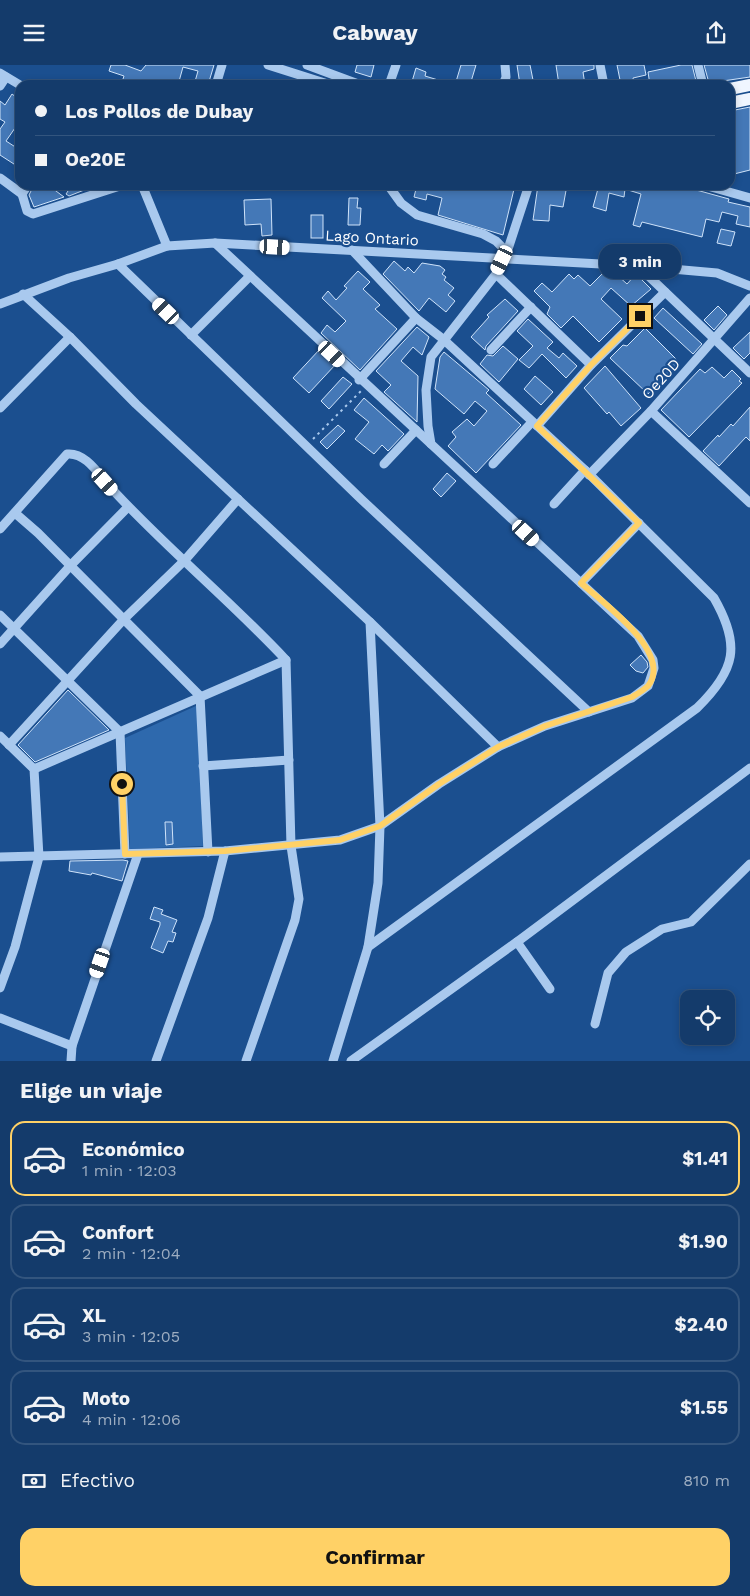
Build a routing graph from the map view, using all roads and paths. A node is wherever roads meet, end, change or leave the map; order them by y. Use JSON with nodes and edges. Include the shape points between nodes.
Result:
{"nodes":[{"id":1,"x":222,"y":65,"type":"edge"},
{"id":2,"x":268,"y":65,"type":"edge"},
{"id":3,"x":307,"y":65,"type":"edge"},
{"id":4,"x":396,"y":65,"type":"edge"},
{"id":5,"x":505,"y":65,"type":"edge"},
{"id":6,"x":600,"y":65,"type":"edge"},
{"id":7,"x":698,"y":65,"type":"edge"},
{"id":8,"x":3,"y":75,"type":"edge"},
{"id":9,"x":218,"y":80,"type":"edge"},
{"id":10,"x":315,"y":80,"type":"edge"},
{"id":11,"x":348,"y":80,"type":"edge"},
{"id":12,"x":392,"y":80,"type":"edge"},
{"id":13,"x":507,"y":80,"type":"edge"},
{"id":14,"x":603,"y":80,"type":"edge"},
{"id":15,"x":702,"y":80,"type":"edge"},
{"id":16,"x":15,"y":82,"type":"edge"},
{"id":17,"x":750,"y":85,"type":"edge"},
{"id":18,"x":0,"y":86,"type":"edge"},
{"id":19,"x":735,"y":88,"type":"edge"},
{"id":20,"x":750,"y":99,"type":"edge"},
{"id":21,"x":735,"y":102,"type":"edge"},
{"id":22,"x":0,"y":178,"type":"edge"},
{"id":23,"x":15,"y":189,"type":"edge"},
{"id":24,"x":16,"y":190,"type":"edge"},
{"id":25,"x":25,"y":190,"type":"edge"},
{"id":26,"x":107,"y":190,"type":"edge"},
{"id":27,"x":144,"y":190,"type":"edge"},
{"id":28,"x":392,"y":190,"type":"edge"},
{"id":29,"x":527,"y":190,"type":"edge"},
{"id":30,"x":722,"y":190,"type":"edge"},
{"id":31,"x":22,"y":194,"type":"junction"},
{"id":32,"x":750,"y":198,"type":"edge"},
{"id":33,"x":215,"y":243,"type":"junction"},
{"id":34,"x":167,"y":246,"type":"junction"},
{"id":35,"x":352,"y":250,"type":"junction"},
{"id":36,"x":505,"y":256,"type":"junction"},
{"id":37,"x":118,"y":264,"type":"junction"},
{"id":38,"x":638,"y":266,"type":"junction"},
{"id":39,"x":496,"y":274,"type":"junction"},
{"id":40,"x":250,"y":276,"type":"junction"},
{"id":41,"x":750,"y":285,"type":"edge"},
{"id":42,"x":665,"y":292,"type":"junction"},
{"id":43,"x":23,"y":294,"type":"junction"},
{"id":44,"x":750,"y":298,"type":"edge"},
{"id":45,"x":0,"y":304,"type":"edge"},
{"id":46,"x":531,"y":307,"type":"junction"},
{"id":47,"x":416,"y":318,"type":"junction"},
{"id":48,"x":191,"y":335,"type":"junction"},
{"id":49,"x":70,"y":337,"type":"junction"},
{"id":50,"x":443,"y":339,"type":"junction"},
{"id":51,"x":715,"y":339,"type":"junction"},
{"id":52,"x":491,"y":350,"type":"dead end"},
{"id":53,"x":591,"y":365,"type":"junction"},
{"id":54,"x":750,"y":373,"type":"edge"},
{"id":55,"x":363,"y":383,"type":"junction"},
{"id":56,"x":0,"y":408,"type":"edge"},
{"id":57,"x":651,"y":411,"type":"junction"},
{"id":58,"x":534,"y":424,"type":"junction"},
{"id":59,"x":416,"y":430,"type":"junction"},
{"id":60,"x":431,"y":445,"type":"junction"},
{"id":61,"x":306,"y":446,"type":"junction"},
{"id":62,"x":384,"y":464,"type":"dead end"},
{"id":63,"x":493,"y":464,"type":"dead end"},
{"id":64,"x":587,"y":473,"type":"junction"},
{"id":65,"x":238,"y":499,"type":"junction"},
{"id":66,"x":750,"y":503,"type":"edge"},
{"id":67,"x":554,"y":504,"type":"dead end"},
{"id":68,"x":128,"y":507,"type":"junction"},
{"id":69,"x":15,"y":513,"type":"junction"},
{"id":70,"x":639,"y":523,"type":"junction"},
{"id":71,"x":0,"y":529,"type":"edge"},
{"id":72,"x":185,"y":560,"type":"junction"},
{"id":73,"x":71,"y":565,"type":"junction"},
{"id":74,"x":581,"y":583,"type":"junction"},
{"id":75,"x":0,"y":615,"type":"edge"},
{"id":76,"x":124,"y":619,"type":"junction"},
{"id":77,"x":370,"y":622,"type":"junction"},
{"id":78,"x":14,"y":629,"type":"junction"},
{"id":79,"x":0,"y":644,"type":"edge"},
{"id":80,"x":286,"y":660,"type":"junction"},
{"id":81,"x":67,"y":680,"type":"junction"},
{"id":82,"x":200,"y":695,"type":"junction"},
{"id":83,"x":589,"y":712,"type":"junction"},
{"id":84,"x":120,"y":732,"type":"junction"},
{"id":85,"x":0,"y":737,"type":"edge"},
{"id":86,"x":9,"y":745,"type":"junction"},
{"id":87,"x":498,"y":747,"type":"junction"},
{"id":88,"x":289,"y":760,"type":"junction"},
{"id":89,"x":203,"y":765,"type":"junction"},
{"id":90,"x":750,"y":768,"type":"edge"},
{"id":91,"x":34,"y":769,"type":"junction"},
{"id":92,"x":380,"y":826,"type":"junction"},
{"id":93,"x":291,"y":846,"type":"junction"},
{"id":94,"x":225,"y":851,"type":"junction"},
{"id":95,"x":208,"y":852,"type":"junction"},
{"id":96,"x":125,"y":854,"type":"junction"},
{"id":97,"x":138,"y":854,"type":"junction"},
{"id":98,"x":0,"y":857,"type":"edge"},
{"id":99,"x":39,"y":857,"type":"junction"},
{"id":100,"x":750,"y":864,"type":"edge"},
{"id":101,"x":516,"y":942,"type":"junction"},
{"id":102,"x":368,"y":947,"type":"junction"},
{"id":103,"x":0,"y":988,"type":"edge"},
{"id":104,"x":550,"y":989,"type":"dead end"},
{"id":105,"x":0,"y":1018,"type":"edge"},
{"id":106,"x":596,"y":1024,"type":"dead end"},
{"id":107,"x":72,"y":1046,"type":"junction"},
{"id":108,"x":71,"y":1061,"type":"edge"},
{"id":109,"x":156,"y":1061,"type":"edge"},
{"id":110,"x":246,"y":1061,"type":"edge"},
{"id":111,"x":333,"y":1061,"type":"edge"},
{"id":112,"x":351,"y":1061,"type":"edge"}],
"edges":[{"from":1,"to":9,"type":"street"},
{"from":2,"to":10,"type":"street"},
{"from":3,"to":11,"type":"street"},
{"from":4,"to":12,"type":"street"},
{"from":5,"to":13,"type":"street"},
{"from":6,"to":14,"type":"street"},
{"from":7,"to":15,"type":"street"},
{"from":8,"to":16,"type":"street"},
{"from":8,"to":18,"type":"street"},
{"from":17,"to":19,"type":"main road"},
{"from":20,"to":21,"type":"main road"},
{"from":22,"to":23,"type":"street"},
{"from":24,"to":31,"type":"street"},
{"from":25,"to":31,"type":"street"},
{"from":26,"to":31,"type":"street","via":[[33,214],[27,211]]},
{"from":27,"to":34,"type":"street"},
{"from":28,"to":36,"type":"street","via":[[417,215],[484,234],[496,241]]},
{"from":29,"to":36,"type":"street"},
{"from":30,"to":32,"type":"street"},
{"from":33,"to":34,"type":"street","name":"Lago Ontario"},
{"from":33,"to":35,"type":"street","name":"Lago Ontario"},
{"from":33,"to":40,"type":"street"},
{"from":34,"to":37,"type":"street","name":"Lago Ontario"},
{"from":35,"to":36,"type":"street","name":"Lago Ontario"},
{"from":35,"to":47,"type":"street"},
{"from":36,"to":38,"type":"street","name":"Lago Ontario"},
{"from":36,"to":39,"type":"street"},
{"from":37,"to":43,"type":"street","name":"Lago Ontario"},
{"from":37,"to":48,"type":"street"},
{"from":38,"to":41,"type":"street","name":"Lago Ontario","via":[[717,273]]},
{"from":38,"to":42,"type":"street"},
{"from":39,"to":46,"type":"street"},
{"from":39,"to":50,"type":"street"},
{"from":40,"to":48,"type":"street"},
{"from":40,"to":55,"type":"street"},
{"from":42,"to":51,"type":"street"},
{"from":42,"to":53,"type":"street"},
{"from":43,"to":45,"type":"street","name":"Lago Ontario"},
{"from":43,"to":49,"type":"street"},
{"from":44,"to":51,"type":"street","name":"Oe20D"},
{"from":46,"to":52,"type":"street"},
{"from":46,"to":53,"type":"street"},
{"from":47,"to":50,"type":"street"},
{"from":47,"to":55,"type":"street"},
{"from":48,"to":61,"type":"street"},
{"from":49,"to":56,"type":"street"},
{"from":49,"to":65,"type":"street","via":[[129,398]]},
{"from":50,"to":58,"type":"street"},
{"from":50,"to":60,"type":"street","via":[[432,353],[428,366],[427,417]]},
{"from":51,"to":54,"type":"street"},
{"from":51,"to":57,"type":"street","name":"Oe20D"},
{"from":53,"to":58,"type":"street"},
{"from":55,"to":59,"type":"street"},
{"from":55,"to":61,"type":"path"},
{"from":57,"to":64,"type":"street","name":"Oe20D"},
{"from":57,"to":66,"type":"street"},
{"from":58,"to":63,"type":"street"},
{"from":58,"to":64,"type":"street"},
{"from":59,"to":60,"type":"street"},
{"from":59,"to":62,"type":"street"},
{"from":60,"to":74,"type":"street"},
{"from":61,"to":83,"type":"street"},
{"from":64,"to":67,"type":"street","name":"Oe20D"},
{"from":64,"to":70,"type":"street"},
{"from":65,"to":72,"type":"street"},
{"from":65,"to":77,"type":"street"},
{"from":68,"to":69,"type":"street","via":[[82,457],[72,454],[63,459]]},
{"from":68,"to":72,"type":"street"},
{"from":68,"to":73,"type":"street"},
{"from":69,"to":71,"type":"street"},
{"from":69,"to":73,"type":"street"},
{"from":70,"to":74,"type":"street"},
{"from":70,"to":102,"type":"street","via":[[714,598],[725,617],[732,645],[725,677],[697,708]]},
{"from":72,"to":76,"type":"street"},
{"from":72,"to":80,"type":"street"},
{"from":73,"to":76,"type":"street"},
{"from":73,"to":78,"type":"street"},
{"from":74,"to":83,"type":"street","via":[[638,636],[653,660],[654,668],[648,685],[632,697]]},
{"from":75,"to":78,"type":"street"},
{"from":76,"to":81,"type":"street"},
{"from":76,"to":82,"type":"street"},
{"from":77,"to":87,"type":"street"},
{"from":77,"to":92,"type":"street"},
{"from":78,"to":79,"type":"street"},
{"from":78,"to":81,"type":"street"},
{"from":80,"to":82,"type":"street"},
{"from":80,"to":88,"type":"street"},
{"from":81,"to":84,"type":"street"},
{"from":81,"to":86,"type":"street"},
{"from":82,"to":84,"type":"street"},
{"from":82,"to":89,"type":"street"},
{"from":83,"to":87,"type":"street","via":[[545,726]]},
{"from":84,"to":91,"type":"street"},
{"from":84,"to":96,"type":"street"},
{"from":85,"to":86,"type":"street"},
{"from":86,"to":91,"type":"street"},
{"from":87,"to":92,"type":"street"},
{"from":88,"to":89,"type":"street"},
{"from":88,"to":93,"type":"street"},
{"from":89,"to":95,"type":"street"},
{"from":90,"to":101,"type":"street"},
{"from":91,"to":99,"type":"street"},
{"from":92,"to":93,"type":"street","via":[[340,840]]},
{"from":92,"to":102,"type":"street","via":[[378,883]]},
{"from":93,"to":94,"type":"street"},
{"from":93,"to":110,"type":"street","via":[[299,883],[295,920]]},
{"from":94,"to":95,"type":"street"},
{"from":94,"to":109,"type":"street","via":[[208,917]]},
{"from":95,"to":97,"type":"street"},
{"from":96,"to":97,"type":"street"},
{"from":96,"to":99,"type":"street"},
{"from":97,"to":107,"type":"street"},
{"from":98,"to":99,"type":"street"},
{"from":99,"to":103,"type":"street","via":[[15,947]]},
{"from":100,"to":106,"type":"street","via":[[700,916],[691,922],[662,929],[626,952],[608,973]]},
{"from":101,"to":104,"type":"street"},
{"from":101,"to":112,"type":"street"},
{"from":102,"to":111,"type":"street"},
{"from":105,"to":107,"type":"street"},
{"from":107,"to":108,"type":"street"}]}
